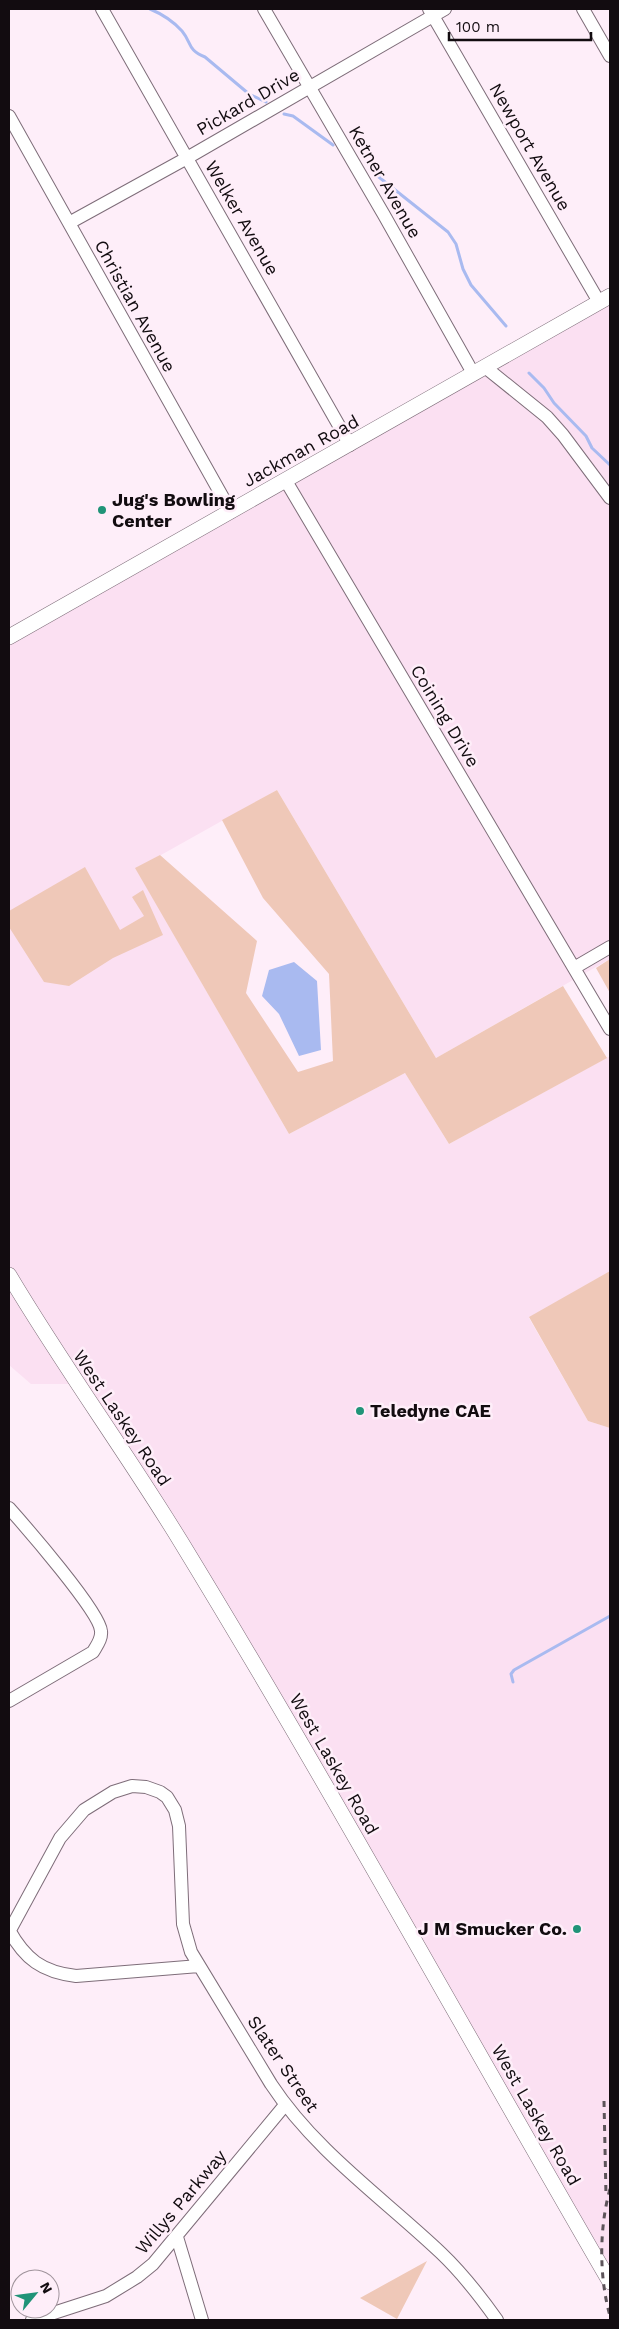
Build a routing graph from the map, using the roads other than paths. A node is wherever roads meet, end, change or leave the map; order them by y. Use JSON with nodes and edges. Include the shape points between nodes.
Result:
{"nodes":[{"id":1,"x":102,"y":9,"type":"edge"},
{"id":2,"x":264,"y":9,"type":"edge"},
{"id":3,"x":583,"y":9,"type":"edge"},
{"id":4,"x":436,"y":11,"type":"edge"},
{"id":5,"x":610,"y":56,"type":"edge"},
{"id":6,"x":309,"y":86,"type":"junction"},
{"id":7,"x":9,"y":116,"type":"edge"},
{"id":8,"x":187,"y":158,"type":"junction"},
{"id":9,"x":69,"y":223,"type":"junction"},
{"id":10,"x":605,"y":299,"type":"edge"},
{"id":11,"x":479,"y":370,"type":"junction"},
{"id":12,"x":350,"y":445,"type":"junction"},
{"id":13,"x":286,"y":481,"type":"junction"},
{"id":14,"x":610,"y":498,"type":"edge"},
{"id":15,"x":230,"y":512,"type":"junction"},
{"id":16,"x":9,"y":637,"type":"edge"},
{"id":17,"x":610,"y":947,"type":"edge"},
{"id":18,"x":574,"y":968,"type":"junction"},
{"id":19,"x":610,"y":1029,"type":"edge"},
{"id":20,"x":9,"y":1275,"type":"edge"},
{"id":21,"x":9,"y":1508,"type":"edge"},
{"id":22,"x":9,"y":1701,"type":"edge"},
{"id":23,"x":9,"y":1931,"type":"edge"},
{"id":24,"x":199,"y":1966,"type":"junction"},
{"id":25,"x":285,"y":2105,"type":"junction"},
{"id":26,"x":176,"y":2236,"type":"junction"},
{"id":27,"x":610,"y":2282,"type":"edge"},
{"id":28,"x":32,"y":2320,"type":"edge"},
{"id":29,"x":202,"y":2320,"type":"edge"},
{"id":30,"x":496,"y":2320,"type":"edge"}],
"edges":[{"from":1,"to":8,"type":"street","name":"Welker Avenue"},
{"from":2,"to":6,"type":"street","name":"Ketner Avenue"},
{"from":3,"to":5,"type":"street"},
{"from":4,"to":6,"type":"street","name":"Pickard Drive"},
{"from":4,"to":10,"type":"street","name":"Newport Avenue"},
{"from":6,"to":8,"type":"street","name":"Pickard Drive"},
{"from":6,"to":11,"type":"street","name":"Ketner Avenue"},
{"from":7,"to":9,"type":"street","name":"Christian Avenue"},
{"from":8,"to":9,"type":"street","name":"Pickard Drive"},
{"from":8,"to":12,"type":"street","name":"Welker Avenue"},
{"from":9,"to":15,"type":"street","name":"Christian Avenue"},
{"from":10,"to":11,"type":"main road","name":"Jackman Road"},
{"from":11,"to":12,"type":"main road","name":"Jackman Road"},
{"from":11,"to":14,"type":"street","via":[[547,417]]},
{"from":12,"to":13,"type":"main road","name":"Jackman Road"},
{"from":13,"to":15,"type":"main road","name":"Jackman Road"},
{"from":13,"to":18,"type":"street","name":"Coining Drive"},
{"from":15,"to":16,"type":"main road","name":"Jackman Road"},
{"from":17,"to":18,"type":"street"},
{"from":18,"to":19,"type":"street","name":"Coining Drive"},
{"from":20,"to":27,"type":"main road","name":"West Laskey Road","via":[[186,1550]]},
{"from":21,"to":22,"type":"street","via":[[85,1601],[101,1631],[93,1652]]},
{"from":23,"to":24,"type":"street","via":[[24,1954],[60,1974],[76,1976]]},
{"from":23,"to":24,"type":"street","name":"Slater Street","via":[[60,1838],[84,1810],[113,1792],[132,1786],[146,1787],[167,1797],[175,1810],[183,1924]]},
{"from":24,"to":25,"type":"street","name":"Slater Street"},
{"from":25,"to":26,"type":"street","name":"Willys Parkway"},
{"from":25,"to":30,"type":"street","name":"Slater Street","via":[[333,2157],[442,2254],[475,2289]]},
{"from":26,"to":28,"type":"street","name":"Willys Parkway","via":[[153,2264],[120,2288],[89,2303]]},
{"from":26,"to":29,"type":"street"}]}
